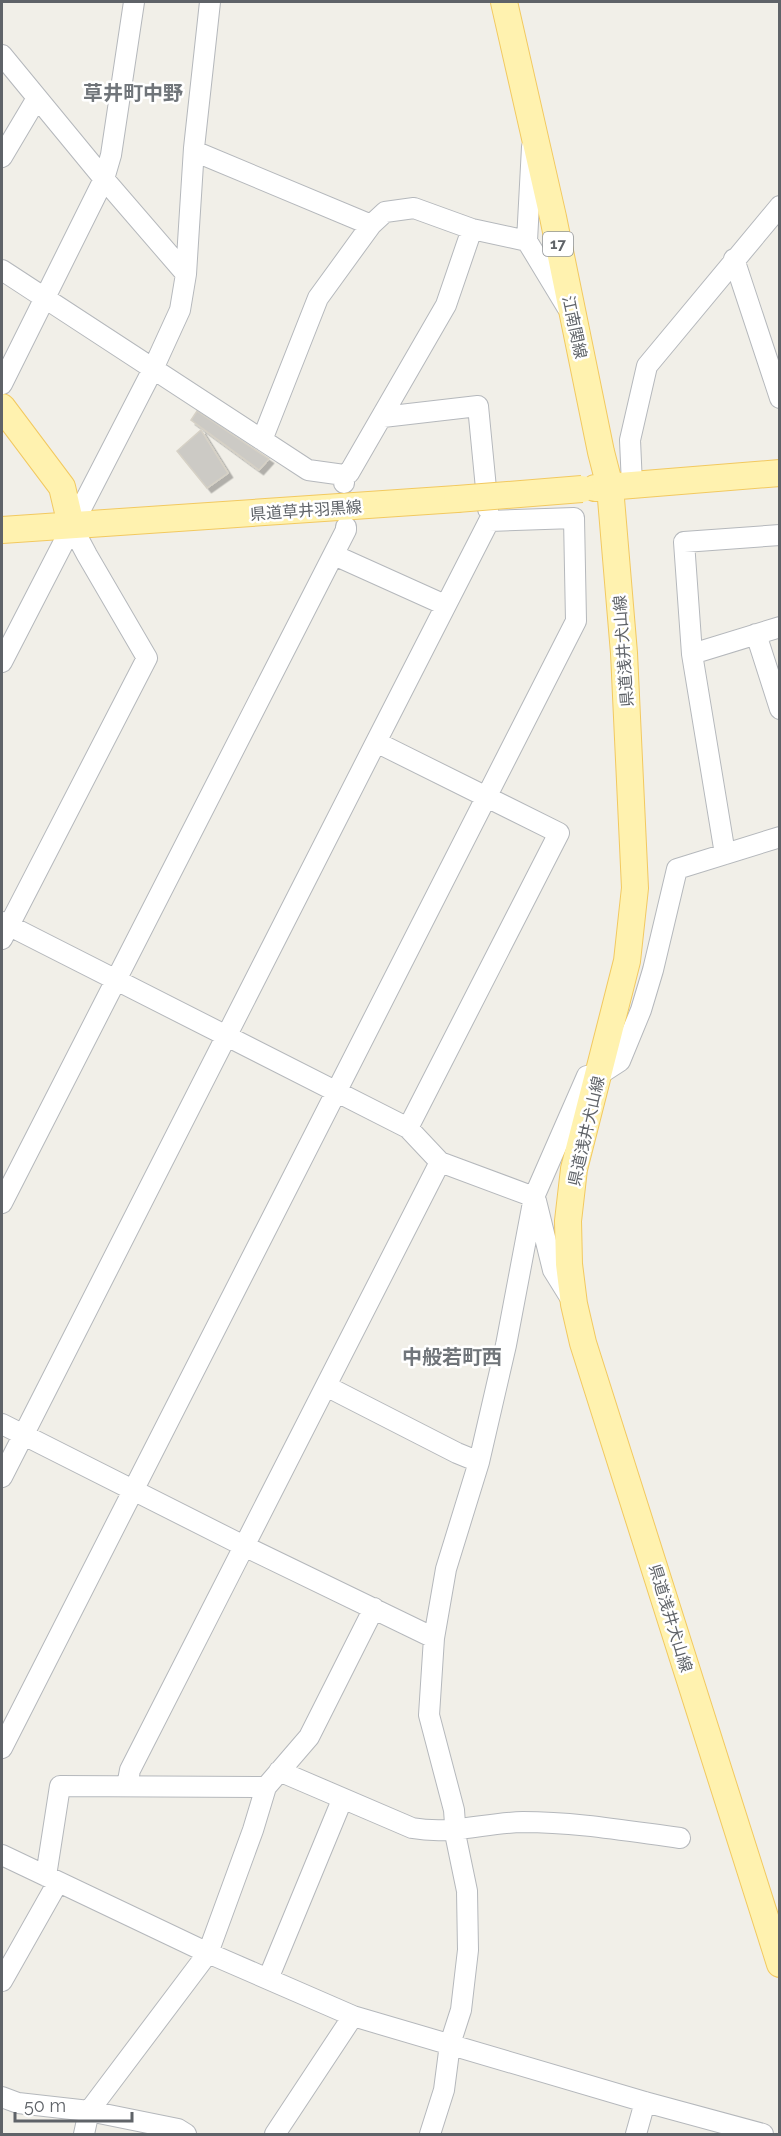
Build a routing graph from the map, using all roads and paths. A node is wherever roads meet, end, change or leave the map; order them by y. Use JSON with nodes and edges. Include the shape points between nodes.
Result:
{"nodes":[{"id":1,"x":134,"y":2,"type":"edge"},
{"id":2,"x":210,"y":2,"type":"edge"},
{"id":3,"x":504,"y":2,"type":"edge"},
{"id":4,"x":2,"y":55,"type":"edge"},
{"id":5,"x":37,"y":98,"type":"junction"},
{"id":6,"x":532,"y":131,"type":"junction"},
{"id":7,"x":5,"y":145,"type":"edge"},
{"id":8,"x":194,"y":151,"type":"junction"},
{"id":9,"x":105,"y":179,"type":"junction"},
{"id":10,"x":780,"y":206,"type":"edge"},
{"id":11,"x":371,"y":225,"type":"junction"},
{"id":12,"x":472,"y":229,"type":"junction"},
{"id":13,"x":526,"y":241,"type":"junction"},
{"id":14,"x":734,"y":259,"type":"junction"},
{"id":15,"x":2,"y":270,"type":"edge"},
{"id":16,"x":186,"y":274,"type":"junction"},
{"id":17,"x":44,"y":298,"type":"junction"},
{"id":18,"x":573,"y":317,"type":"junction"},
{"id":19,"x":153,"y":369,"type":"junction"},
{"id":20,"x":2,"y":384,"type":"edge"},
{"id":21,"x":780,"y":398,"type":"edge"},
{"id":22,"x":2,"y":407,"type":"edge"},
{"id":23,"x":383,"y":417,"type":"junction"},
{"id":24,"x":262,"y":440,"type":"junction"},
{"id":25,"x":780,"y":473,"type":"edge"},
{"id":26,"x":621,"y":486,"type":"junction"},
{"id":27,"x":489,"y":521,"type":"junction"},
{"id":28,"x":71,"y":525,"type":"junction"},
{"id":29,"x":346,"y":526,"type":"dead end"},
{"id":30,"x":2,"y":530,"type":"edge"},
{"id":31,"x":780,"y":535,"type":"edge"},
{"id":32,"x":334,"y":555,"type":"junction"},
{"id":33,"x":445,"y":604,"type":"junction"},
{"id":34,"x":780,"y":627,"type":"edge"},
{"id":35,"x":756,"y":634,"type":"junction"},
{"id":36,"x":692,"y":654,"type":"junction"},
{"id":37,"x":2,"y":662,"type":"edge"},
{"id":38,"x":780,"y":709,"type":"edge"},
{"id":39,"x":376,"y":742,"type":"junction"},
{"id":40,"x":486,"y":796,"type":"junction"},
{"id":41,"x":780,"y":837,"type":"edge"},
{"id":42,"x":725,"y":854,"type":"junction"},
{"id":43,"x":4,"y":929,"type":"edge"},
{"id":44,"x":116,"y":981,"type":"junction"},
{"id":45,"x":227,"y":1036,"type":"junction"},
{"id":46,"x":600,"y":1074,"type":"junction"},
{"id":47,"x":337,"y":1092,"type":"junction"},
{"id":48,"x":408,"y":1128,"type":"junction"},
{"id":49,"x":440,"y":1162,"type":"junction"},
{"id":50,"x":534,"y":1197,"type":"junction"},
{"id":51,"x":2,"y":1203,"type":"edge"},
{"id":52,"x":574,"y":1304,"type":"junction"},
{"id":53,"x":326,"y":1386,"type":"junction"},
{"id":54,"x":2,"y":1424,"type":"edge"},
{"id":55,"x":23,"y":1435,"type":"junction"},
{"id":56,"x":479,"y":1462,"type":"junction"},
{"id":57,"x":2,"y":1477,"type":"edge"},
{"id":58,"x":133,"y":1490,"type":"junction"},
{"id":59,"x":244,"y":1546,"type":"junction"},
{"id":60,"x":374,"y":1608,"type":"junction"},
{"id":61,"x":434,"y":1638,"type":"junction"},
{"id":62,"x":2,"y":1748,"type":"edge"},
{"id":63,"x":279,"y":1771,"type":"junction"},
{"id":64,"x":127,"y":1786,"type":"junction"},
{"id":65,"x":266,"y":1787,"type":"junction"},
{"id":66,"x":342,"y":1800,"type":"junction"},
{"id":67,"x":456,"y":1831,"type":"junction"},
{"id":68,"x":680,"y":1838,"type":"dead end"},
{"id":69,"x":2,"y":1855,"type":"edge"},
{"id":70,"x":52,"y":1879,"type":"junction"},
{"id":71,"x":208,"y":1953,"type":"junction"},
{"id":72,"x":780,"y":1964,"type":"edge"},
{"id":73,"x":268,"y":1979,"type":"junction"},
{"id":74,"x":2,"y":1981,"type":"edge"},
{"id":75,"x":353,"y":2016,"type":"junction"},
{"id":76,"x":450,"y":2044,"type":"junction"},
{"id":77,"x":2,"y":2097,"type":"edge"},
{"id":78,"x":645,"y":2102,"type":"junction"},
{"id":79,"x":89,"y":2111,"type":"junction"},
{"id":80,"x":84,"y":2134,"type":"edge"},
{"id":81,"x":186,"y":2134,"type":"edge"},
{"id":82,"x":275,"y":2134,"type":"edge"},
{"id":83,"x":430,"y":2134,"type":"edge"},
{"id":84,"x":636,"y":2134,"type":"edge"},
{"id":85,"x":763,"y":2134,"type":"edge"}],
"edges":[{"from":1,"to":9,"type":"street"},
{"from":2,"to":8,"type":"street"},
{"from":3,"to":6,"type":"main road","name":"江南関線","number":"17"},
{"from":4,"to":5,"type":"street"},
{"from":5,"to":7,"type":"street"},
{"from":5,"to":9,"type":"street"},
{"from":6,"to":13,"type":"street"},
{"from":6,"to":18,"type":"main road","name":"江南関線","number":"17"},
{"from":8,"to":11,"type":"street"},
{"from":8,"to":16,"type":"street"},
{"from":9,"to":16,"type":"street"},
{"from":9,"to":17,"type":"street"},
{"from":10,"to":14,"type":"street"},
{"from":11,"to":12,"type":"street","via":[[386,212],[414,208]]},
{"from":11,"to":24,"type":"street","via":[[318,298]]},
{"from":12,"to":13,"type":"street"},
{"from":12,"to":23,"type":"street","via":[[446,305]]},
{"from":13,"to":18,"type":"street"},
{"from":14,"to":21,"type":"street"},
{"from":14,"to":26,"type":"street","via":[[647,366]]},
{"from":15,"to":17,"type":"street"},
{"from":16,"to":19,"type":"street","via":[[180,310]]},
{"from":17,"to":19,"type":"street"},
{"from":17,"to":20,"type":"street"},
{"from":18,"to":26,"type":"main road","name":"江南関線","number":"17","via":[[601,452]]},
{"from":19,"to":24,"type":"street"},
{"from":19,"to":28,"type":"street"},
{"from":22,"to":28,"type":"main road","via":[[62,487]]},
{"from":23,"to":24,"type":"street","via":[[344,479],[308,470]]},
{"from":23,"to":27,"type":"street","via":[[478,406]]},
{"from":25,"to":26,"type":"main road"},
{"from":26,"to":28,"type":"main road","name":"県道草井羽黒線","bridge":true},
{"from":26,"to":46,"type":"main road","name":"県道浅井犬山線","via":[[635,888],[627,961]]},
{"from":27,"to":33,"type":"street"},
{"from":27,"to":40,"type":"street","via":[[574,518],[576,621]]},
{"from":28,"to":30,"type":"main road","name":"県道草井羽黒線"},
{"from":28,"to":37,"type":"street"},
{"from":28,"to":43,"type":"street","via":[[147,658]]},
{"from":29,"to":32,"type":"street"},
{"from":31,"to":36,"type":"street","via":[[684,542]]},
{"from":32,"to":33,"type":"street"},
{"from":32,"to":44,"type":"street"},
{"from":33,"to":39,"type":"street"},
{"from":34,"to":35,"type":"street"},
{"from":35,"to":36,"type":"street"},
{"from":35,"to":38,"type":"street"},
{"from":36,"to":42,"type":"street"},
{"from":39,"to":40,"type":"street"},
{"from":39,"to":45,"type":"street"},
{"from":40,"to":47,"type":"street"},
{"from":40,"to":48,"type":"street","via":[[559,833]]},
{"from":41,"to":42,"type":"street"},
{"from":42,"to":46,"type":"street","via":[[677,869],[641,1010],[620,1061]]},
{"from":43,"to":44,"type":"street"},
{"from":44,"to":45,"type":"street"},
{"from":44,"to":51,"type":"street"},
{"from":45,"to":47,"type":"street"},
{"from":45,"to":55,"type":"street"},
{"from":46,"to":50,"type":"street","via":[[587,1076]]},
{"from":46,"to":52,"type":"main road","name":"県道浅井犬山線","via":[[574,1169],[568,1221]]},
{"from":47,"to":48,"type":"street"},
{"from":47,"to":58,"type":"street"},
{"from":48,"to":49,"type":"street"},
{"from":49,"to":50,"type":"street"},
{"from":49,"to":53,"type":"street"},
{"from":50,"to":52,"type":"street","via":[[553,1270]]},
{"from":50,"to":56,"type":"street"},
{"from":52,"to":72,"type":"main road","name":"県道浅井犬山線"},
{"from":53,"to":56,"type":"street"},
{"from":53,"to":59,"type":"street"},
{"from":54,"to":55,"type":"street"},
{"from":55,"to":57,"type":"street"},
{"from":55,"to":58,"type":"street"},
{"from":56,"to":61,"type":"street","via":[[446,1569]]},
{"from":58,"to":59,"type":"street"},
{"from":58,"to":62,"type":"street"},
{"from":59,"to":60,"type":"street"},
{"from":59,"to":64,"type":"street","via":[[130,1770]]},
{"from":60,"to":61,"type":"street"},
{"from":60,"to":63,"type":"street","via":[[309,1737]]},
{"from":61,"to":67,"type":"street","via":[[429,1715]]},
{"from":63,"to":65,"type":"street"},
{"from":63,"to":66,"type":"street"},
{"from":64,"to":65,"type":"street"},
{"from":64,"to":70,"type":"street","via":[[60,1786]]},
{"from":65,"to":71,"type":"street"},
{"from":66,"to":67,"type":"street","via":[[412,1828]]},
{"from":66,"to":73,"type":"street"},
{"from":67,"to":68,"type":"street","via":[[519,1822],[564,1822]]},
{"from":67,"to":76,"type":"street","via":[[467,1891],[468,1950],[461,2010]]},
{"from":69,"to":70,"type":"street"},
{"from":70,"to":71,"type":"street"},
{"from":70,"to":74,"type":"street"},
{"from":71,"to":73,"type":"street"},
{"from":71,"to":79,"type":"street"},
{"from":73,"to":75,"type":"street"},
{"from":75,"to":76,"type":"street"},
{"from":75,"to":82,"type":"street"},
{"from":76,"to":78,"type":"street"},
{"from":76,"to":83,"type":"street","via":[[444,2090]]},
{"from":77,"to":79,"type":"street","via":[[18,2103]]},
{"from":78,"to":84,"type":"street"},
{"from":78,"to":85,"type":"street"},
{"from":79,"to":80,"type":"street"},
{"from":79,"to":81,"type":"street","via":[[178,2129]]}]}
